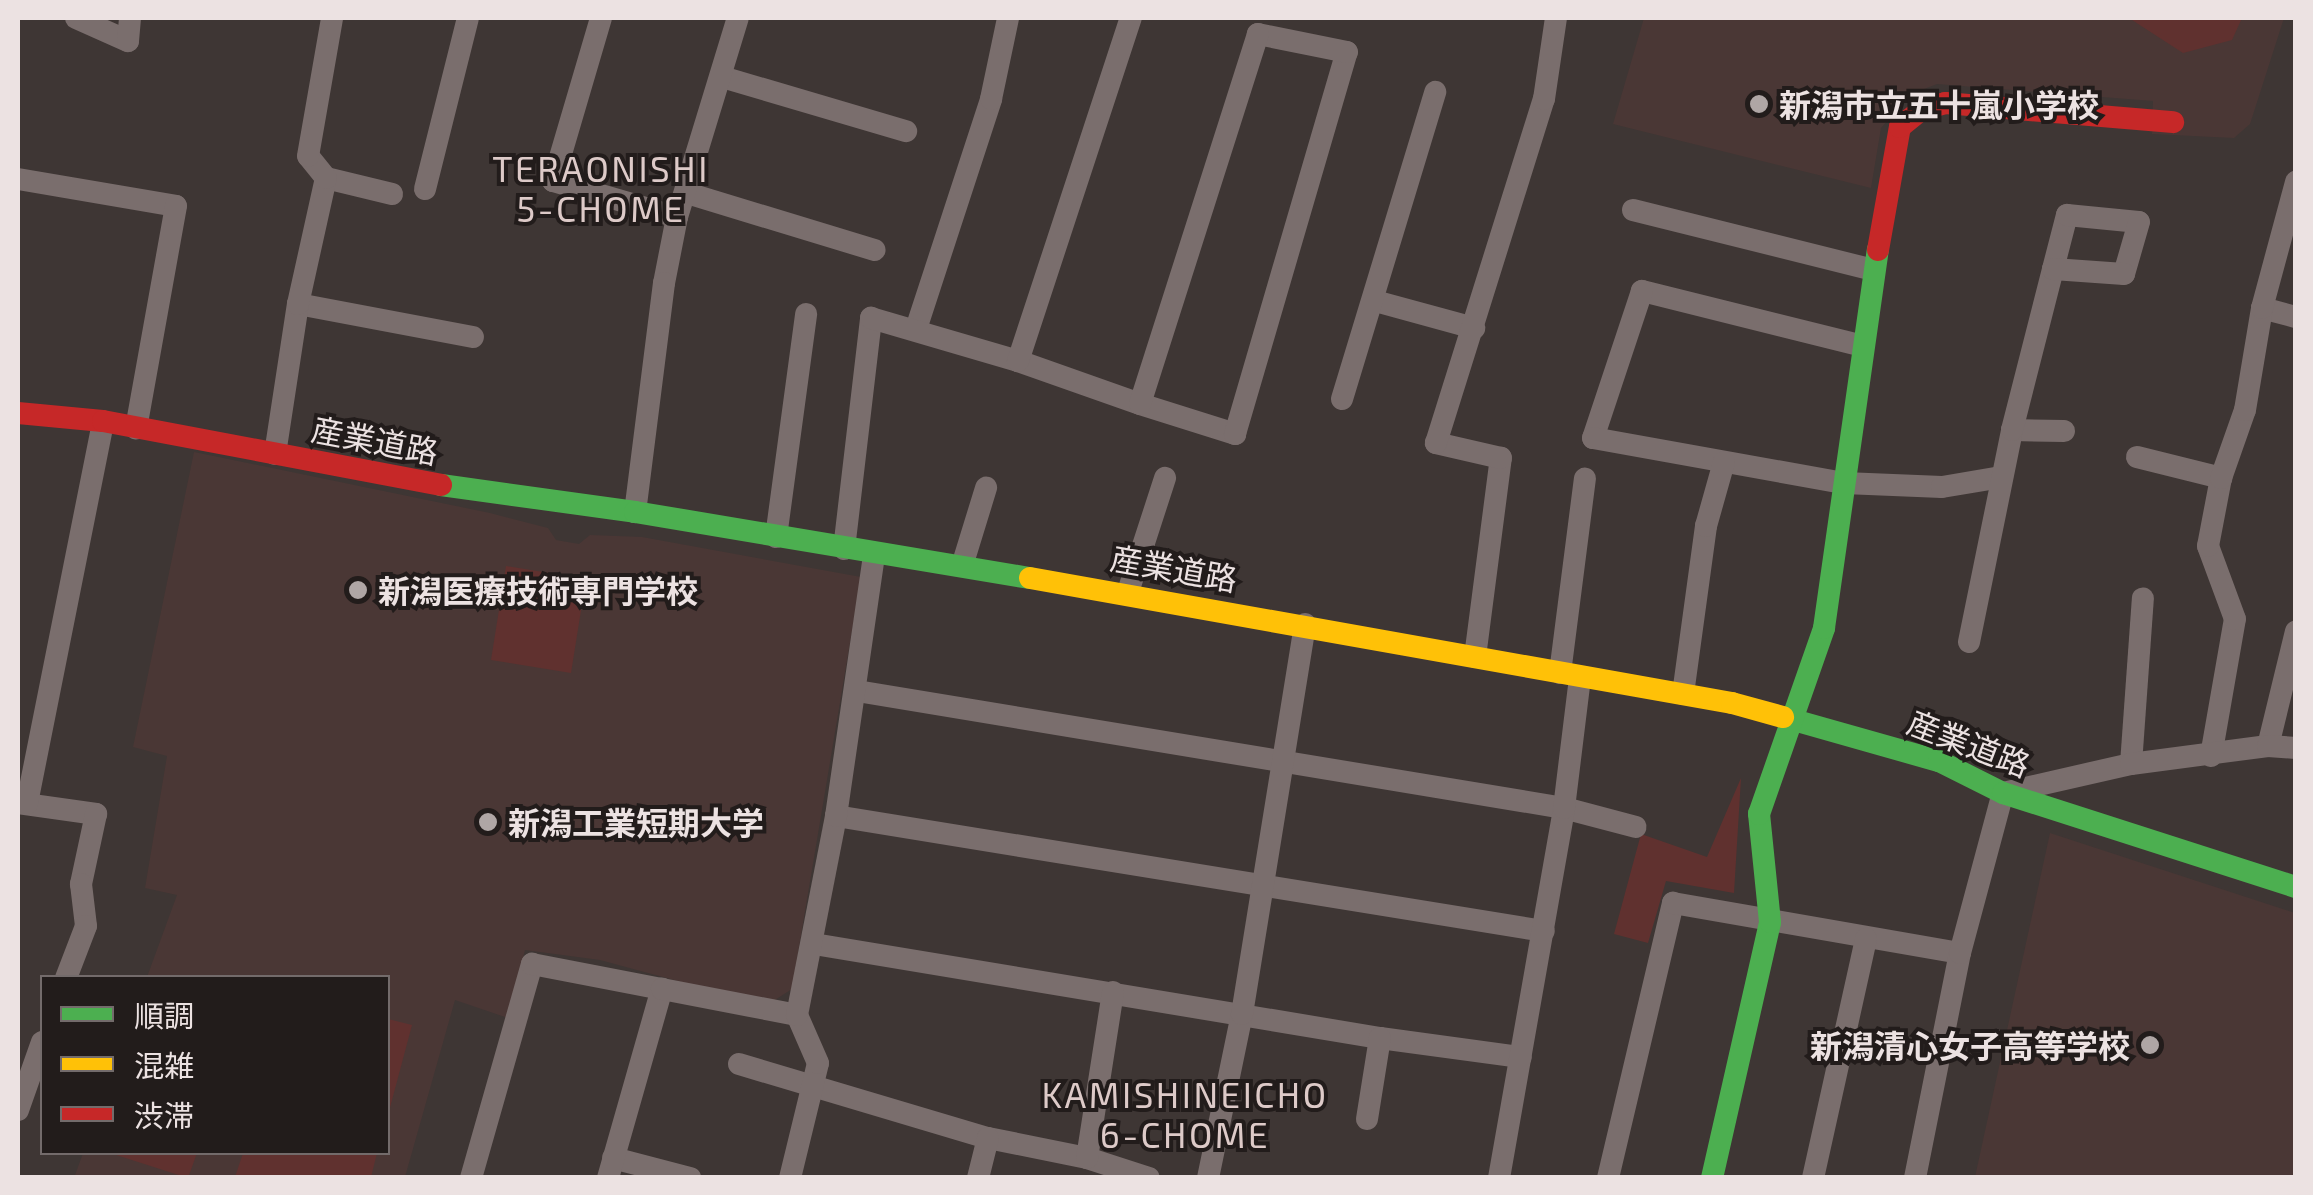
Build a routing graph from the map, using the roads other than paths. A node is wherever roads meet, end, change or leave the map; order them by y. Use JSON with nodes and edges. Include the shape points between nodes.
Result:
{"nodes":[{"id":1,"x":76,"y":18,"type":"edge"},
{"id":2,"x":130,"y":18,"type":"edge"},
{"id":3,"x":332,"y":18,"type":"edge"},
{"id":4,"x":468,"y":18,"type":"edge"},
{"id":5,"x":601,"y":18,"type":"edge"},
{"id":6,"x":738,"y":18,"type":"edge"},
{"id":7,"x":1008,"y":18,"type":"edge"},
{"id":8,"x":1131,"y":18,"type":"edge"},
{"id":9,"x":1556,"y":18,"type":"edge"},
{"id":10,"x":722,"y":77,"type":"junction"},
{"id":11,"x":1436,"y":92,"type":"dead end"},
{"id":12,"x":2174,"y":122,"type":"dead end"},
{"id":13,"x":906,"y":131,"type":"dead end"},
{"id":14,"x":326,"y":178,"type":"junction"},
{"id":15,"x":18,"y":179,"type":"edge"},
{"id":16,"x":2295,"y":184,"type":"edge"},
{"id":17,"x":426,"y":189,"type":"dead end"},
{"id":18,"x":687,"y":193,"type":"junction"},
{"id":19,"x":392,"y":194,"type":"dead end"},
{"id":20,"x":1633,"y":210,"type":"dead end"},
{"id":21,"x":677,"y":217,"type":"junction"},
{"id":22,"x":875,"y":250,"type":"dead end"},
{"id":23,"x":1874,"y":270,"type":"junction"},
{"id":24,"x":2053,"y":270,"type":"dead end"},
{"id":25,"x":1374,"y":301,"type":"junction"},
{"id":26,"x":298,"y":304,"type":"junction"},
{"id":27,"x":2262,"y":308,"type":"junction"},
{"id":28,"x":806,"y":314,"type":"dead end"},
{"id":29,"x":2296,"y":317,"type":"edge"},
{"id":30,"x":916,"y":328,"type":"junction"},
{"id":31,"x":1474,"y":328,"type":"junction"},
{"id":32,"x":473,"y":336,"type":"dead end"},
{"id":33,"x":1863,"y":346,"type":"junction"},
{"id":34,"x":1018,"y":362,"type":"junction"},
{"id":35,"x":1342,"y":400,"type":"dead end"},
{"id":36,"x":1140,"y":404,"type":"junction"},
{"id":37,"x":18,"y":413,"type":"edge"},
{"id":38,"x":102,"y":422,"type":"junction"},
{"id":39,"x":136,"y":428,"type":"junction"},
{"id":40,"x":2012,"y":430,"type":"junction"},
{"id":41,"x":2064,"y":432,"type":"dead end"},
{"id":42,"x":275,"y":454,"type":"junction"},
{"id":43,"x":2137,"y":457,"type":"dead end"},
{"id":44,"x":1724,"y":462,"type":"junction"},
{"id":45,"x":2002,"y":477,"type":"junction"},
{"id":46,"x":1164,"y":478,"type":"dead end"},
{"id":47,"x":2221,"y":478,"type":"junction"},
{"id":48,"x":1586,"y":479,"type":"dead end"},
{"id":49,"x":1844,"y":483,"type":"junction"},
{"id":50,"x":986,"y":488,"type":"dead end"},
{"id":51,"x":635,"y":512,"type":"junction"},
{"id":52,"x":776,"y":537,"type":"junction"},
{"id":53,"x":844,"y":549,"type":"junction"},
{"id":54,"x":874,"y":555,"type":"junction"},
{"id":55,"x":962,"y":566,"type":"junction"},
{"id":56,"x":1128,"y":592,"type":"junction"},
{"id":57,"x":2143,"y":598,"type":"dead end"},
{"id":58,"x":1305,"y":624,"type":"junction"},
{"id":59,"x":2296,"y":631,"type":"edge"},
{"id":60,"x":1969,"y":642,"type":"dead end"},
{"id":61,"x":1475,"y":657,"type":"junction"},
{"id":62,"x":1570,"y":675,"type":"junction"},
{"id":63,"x":857,"y":691,"type":"junction"},
{"id":64,"x":1683,"y":694,"type":"junction"},
{"id":65,"x":1792,"y":721,"type":"junction"},
{"id":66,"x":2268,"y":746,"type":"junction"},
{"id":67,"x":2296,"y":748,"type":"edge"},
{"id":68,"x":2211,"y":756,"type":"junction"},
{"id":69,"x":1280,"y":760,"type":"junction"},
{"id":70,"x":2131,"y":764,"type":"junction"},
{"id":71,"x":2003,"y":792,"type":"junction"},
{"id":72,"x":22,"y":803,"type":"edge"},
{"id":73,"x":1564,"y":808,"type":"junction"},
{"id":74,"x":836,"y":816,"type":"junction"},
{"id":75,"x":1636,"y":827,"type":"dead end"},
{"id":76,"x":1262,"y":884,"type":"junction"},
{"id":77,"x":2296,"y":887,"type":"edge"},
{"id":78,"x":1770,"y":922,"type":"junction"},
{"id":79,"x":1544,"y":932,"type":"junction"},
{"id":80,"x":1866,"y":939,"type":"junction"},
{"id":81,"x":814,"y":944,"type":"junction"},
{"id":82,"x":1960,"y":953,"type":"junction"},
{"id":83,"x":67,"y":975,"type":"edge"},
{"id":84,"x":662,"y":989,"type":"junction"},
{"id":85,"x":1113,"y":992,"type":"junction"},
{"id":86,"x":1242,"y":1014,"type":"junction"},
{"id":87,"x":797,"y":1015,"type":"junction"},
{"id":88,"x":1380,"y":1038,"type":"junction"},
{"id":89,"x":40,"y":1048,"type":"edge"},
{"id":90,"x":1521,"y":1057,"type":"junction"},
{"id":91,"x":739,"y":1064,"type":"dead end"},
{"id":92,"x":817,"y":1084,"type":"junction"},
{"id":93,"x":18,"y":1110,"type":"edge"},
{"id":94,"x":1367,"y":1119,"type":"dead end"},
{"id":95,"x":988,"y":1138,"type":"junction"},
{"id":96,"x":1087,"y":1158,"type":"junction"},
{"id":97,"x":610,"y":1168,"type":"edge"},
{"id":98,"x":471,"y":1178,"type":"edge"},
{"id":99,"x":690,"y":1178,"type":"edge"},
{"id":100,"x":790,"y":1178,"type":"edge"},
{"id":101,"x":978,"y":1178,"type":"edge"},
{"id":102,"x":1149,"y":1178,"type":"edge"},
{"id":103,"x":1208,"y":1178,"type":"edge"},
{"id":104,"x":1498,"y":1178,"type":"edge"},
{"id":105,"x":1608,"y":1178,"type":"edge"},
{"id":106,"x":1712,"y":1178,"type":"edge"},
{"id":107,"x":1813,"y":1178,"type":"edge"},
{"id":108,"x":1915,"y":1178,"type":"edge"}],
"edges":[{"from":1,"to":2,"type":"street","via":[[128,41]]},
{"from":3,"to":14,"type":"street","via":[[308,156]]},
{"from":4,"to":17,"type":"street"},
{"from":5,"to":21,"type":"street","via":[[554,181]]},
{"from":6,"to":10,"type":"street"},
{"from":7,"to":30,"type":"street","via":[[991,99]]},
{"from":8,"to":34,"type":"street"},
{"from":9,"to":31,"type":"street","via":[[1544,99]]},
{"from":10,"to":13,"type":"street"},
{"from":10,"to":18,"type":"street"},
{"from":11,"to":25,"type":"street"},
{"from":12,"to":23,"type":"street","via":[[1945,103],[1921,110],[1900,128]]},
{"from":14,"to":19,"type":"street"},
{"from":14,"to":26,"type":"street"},
{"from":15,"to":39,"type":"street","via":[[176,206]]},
{"from":16,"to":27,"type":"street"},
{"from":18,"to":21,"type":"street"},
{"from":18,"to":22,"type":"street"},
{"from":20,"to":23,"type":"street"},
{"from":21,"to":51,"type":"street"},
{"from":23,"to":33,"type":"street"},
{"from":24,"to":40,"type":"street"},
{"from":25,"to":31,"type":"street"},
{"from":25,"to":35,"type":"street"},
{"from":26,"to":32,"type":"street"},
{"from":26,"to":42,"type":"street"},
{"from":27,"to":29,"type":"street"},
{"from":27,"to":47,"type":"street","via":[[2245,410]]},
{"from":28,"to":52,"type":"street"},
{"from":30,"to":34,"type":"street"},
{"from":30,"to":53,"type":"street","via":[[871,318]]},
{"from":31,"to":61,"type":"street","via":[[1436,443],[1501,458]]},
{"from":33,"to":44,"type":"street","via":[[1642,291],[1593,438]]},
{"from":33,"to":49,"type":"street"},
{"from":34,"to":36,"type":"street"},
{"from":36,"to":36,"type":"street","via":[[1235,434],[1347,52],[1258,34]]},
{"from":37,"to":38,"type":"street","name":"産業道路"},
{"from":38,"to":39,"type":"street","name":"産業道路"},
{"from":38,"to":72,"type":"street"},
{"from":39,"to":42,"type":"street","name":"産業道路"},
{"from":40,"to":41,"type":"street"},
{"from":40,"to":45,"type":"street"},
{"from":42,"to":51,"type":"street","name":"産業道路","via":[[486,494]]},
{"from":43,"to":47,"type":"street"},
{"from":44,"to":49,"type":"street"},
{"from":44,"to":64,"type":"street","via":[[1706,526]]},
{"from":45,"to":49,"type":"street","via":[[1942,487]]},
{"from":45,"to":60,"type":"street"},
{"from":46,"to":56,"type":"street"},
{"from":47,"to":68,"type":"street","via":[[2208,546],[2234,619]]},
{"from":48,"to":62,"type":"street"},
{"from":49,"to":65,"type":"street","via":[[1824,628]]},
{"from":50,"to":55,"type":"street"},
{"from":51,"to":52,"type":"street","name":"産業道路"},
{"from":52,"to":53,"type":"street","name":"産業道路"},
{"from":53,"to":54,"type":"street","name":"産業道路"},
{"from":54,"to":55,"type":"street","name":"産業道路"},
{"from":54,"to":63,"type":"street"},
{"from":55,"to":56,"type":"street","name":"産業道路"},
{"from":56,"to":58,"type":"street","name":"産業道路"},
{"from":57,"to":70,"type":"street"},
{"from":58,"to":61,"type":"street","name":"産業道路"},
{"from":58,"to":69,"type":"street"},
{"from":59,"to":66,"type":"street"},
{"from":61,"to":62,"type":"street","name":"産業道路"},
{"from":62,"to":64,"type":"street","name":"産業道路"},
{"from":62,"to":73,"type":"street"},
{"from":63,"to":69,"type":"street"},
{"from":63,"to":74,"type":"street"},
{"from":64,"to":65,"type":"street","name":"産業道路"},
{"from":65,"to":71,"type":"street","name":"産業道路","via":[[1939,761]]},
{"from":65,"to":78,"type":"street","via":[[1759,814]]},
{"from":66,"to":67,"type":"street"},
{"from":66,"to":68,"type":"street"},
{"from":68,"to":70,"type":"street"},
{"from":69,"to":73,"type":"street"},
{"from":69,"to":76,"type":"street"},
{"from":70,"to":71,"type":"street"},
{"from":71,"to":77,"type":"street","name":"産業道路"},
{"from":71,"to":82,"type":"street"},
{"from":72,"to":83,"type":"street","via":[[96,814],[81,884],[86,926]]},
{"from":73,"to":75,"type":"street"},
{"from":73,"to":79,"type":"street"},
{"from":74,"to":76,"type":"street"},
{"from":74,"to":81,"type":"street"},
{"from":76,"to":79,"type":"street"},
{"from":76,"to":86,"type":"street"},
{"from":78,"to":80,"type":"street"},
{"from":78,"to":105,"type":"street","via":[[1673,903]]},
{"from":78,"to":106,"type":"street"},
{"from":79,"to":90,"type":"street"},
{"from":80,"to":82,"type":"street"},
{"from":80,"to":107,"type":"street"},
{"from":81,"to":85,"type":"street"},
{"from":81,"to":87,"type":"street"},
{"from":82,"to":108,"type":"street"},
{"from":84,"to":87,"type":"street"},
{"from":84,"to":97,"type":"street"},
{"from":84,"to":98,"type":"street","via":[[532,964]]},
{"from":85,"to":86,"type":"street"},
{"from":85,"to":96,"type":"street"},
{"from":86,"to":88,"type":"street"},
{"from":86,"to":103,"type":"street"},
{"from":87,"to":92,"type":"street","via":[[818,1063]]},
{"from":88,"to":90,"type":"street"},
{"from":88,"to":94,"type":"street"},
{"from":89,"to":93,"type":"street"},
{"from":90,"to":104,"type":"street"},
{"from":91,"to":92,"type":"street"},
{"from":92,"to":95,"type":"street"},
{"from":92,"to":100,"type":"street"},
{"from":95,"to":96,"type":"street"},
{"from":95,"to":101,"type":"street"},
{"from":96,"to":102,"type":"street"},
{"from":97,"to":99,"type":"street"}]}
